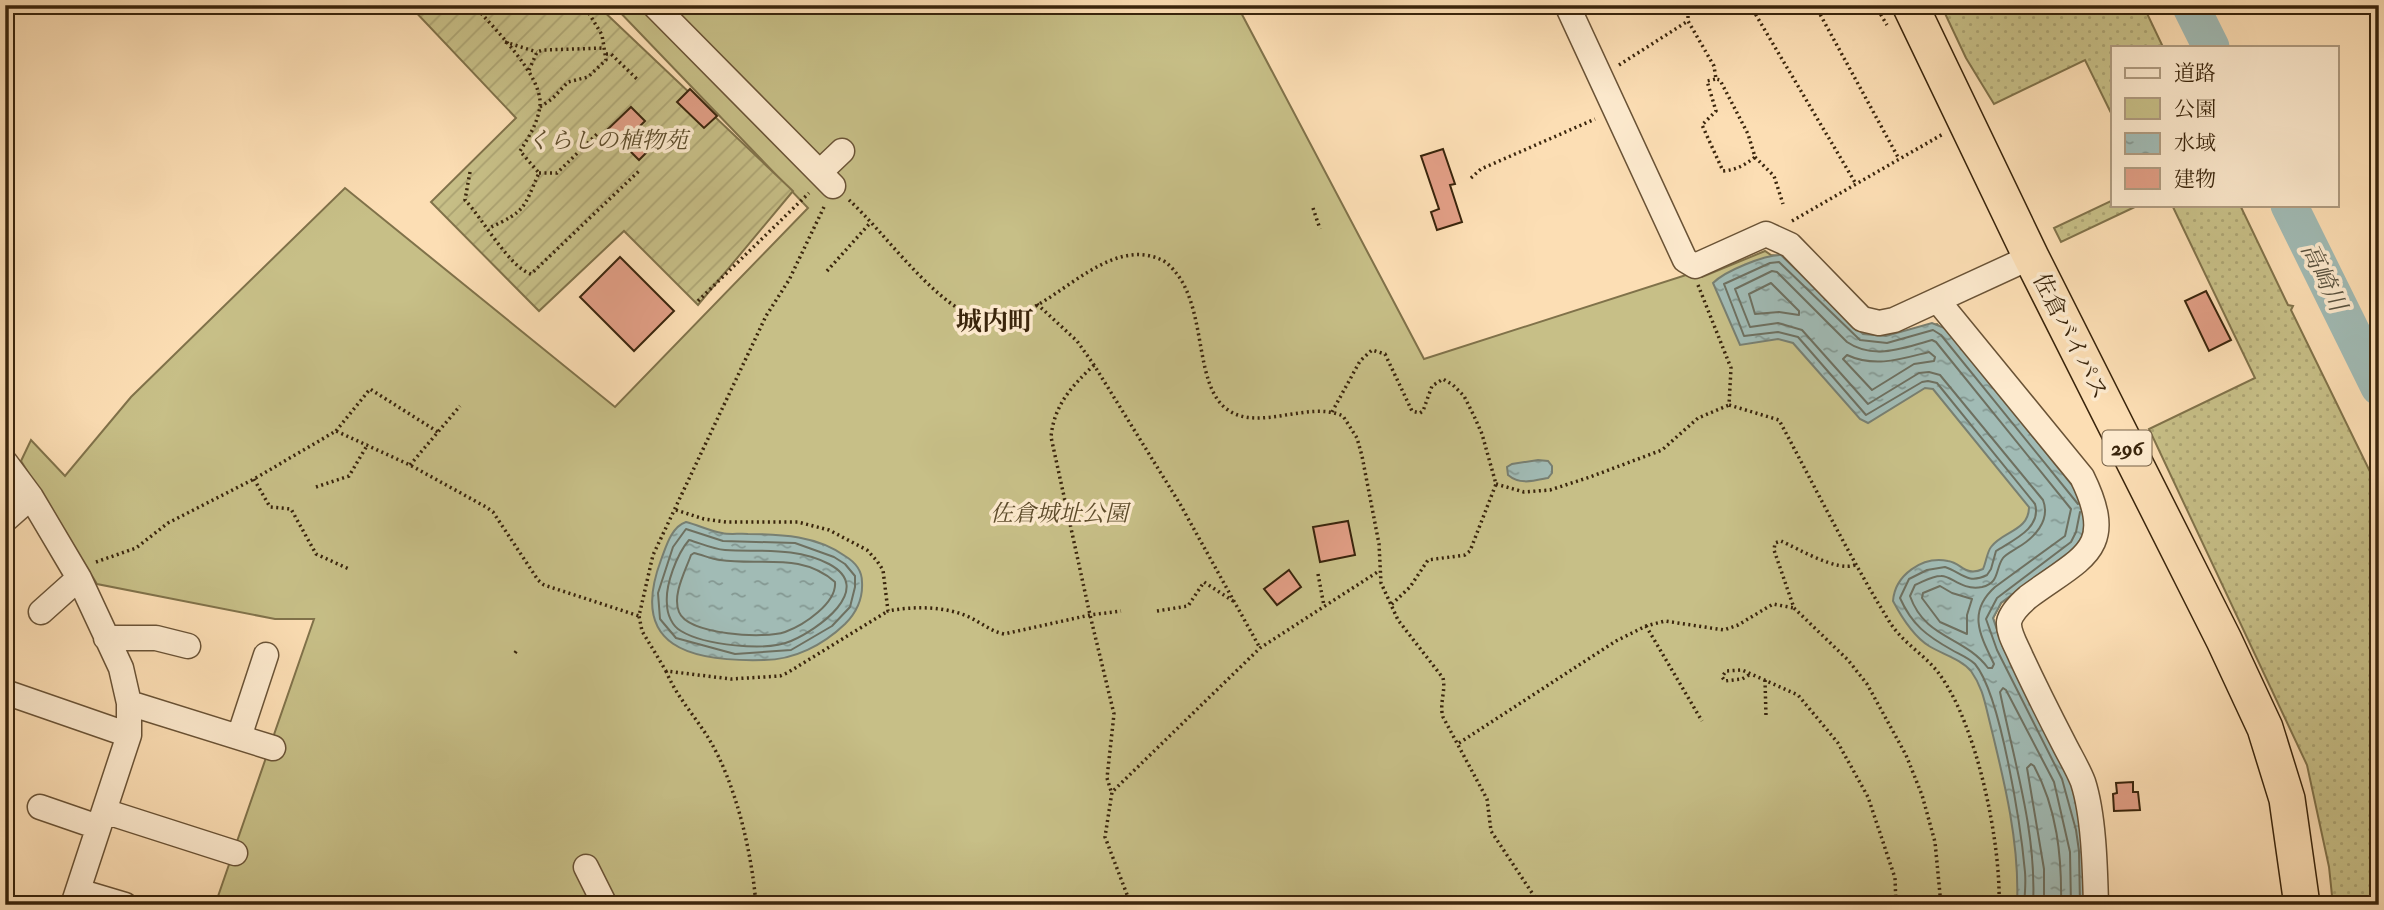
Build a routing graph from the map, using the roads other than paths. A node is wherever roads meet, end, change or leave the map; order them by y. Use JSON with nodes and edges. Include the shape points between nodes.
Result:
{"nodes":[{"id":1,"x":654,"y":5,"type":"edge"},
{"id":2,"x":1567,"y":5,"type":"edge"},
{"id":3,"x":1899,"y":16,"type":"edge"},
{"id":4,"x":842,"y":151,"type":"dead end"},
{"id":5,"x":2031,"y":257,"type":"junction"},
{"id":6,"x":1938,"y":301,"type":"junction"},
{"id":7,"x":5,"y":462,"type":"edge"},
{"id":8,"x":31,"y":497,"type":"junction"},
{"id":9,"x":5,"y":520,"type":"edge"},
{"id":10,"x":77,"y":574,"type":"junction"},
{"id":11,"x":41,"y":612,"type":"dead end"},
{"id":12,"x":106,"y":638,"type":"junction"},
{"id":13,"x":188,"y":646,"type":"dead end"},
{"id":14,"x":266,"y":655,"type":"dead end"},
{"id":15,"x":5,"y":692,"type":"edge"},
{"id":16,"x":129,"y":703,"type":"junction"},
{"id":17,"x":129,"y":735,"type":"junction"},
{"id":18,"x":239,"y":737,"type":"junction"},
{"id":19,"x":272,"y":748,"type":"dead end"},
{"id":20,"x":40,"y":807,"type":"dead end"},
{"id":21,"x":101,"y":819,"type":"junction"},
{"id":22,"x":235,"y":853,"type":"dead end"},
{"id":23,"x":586,"y":866,"type":"dead end"},
{"id":24,"x":76,"y":898,"type":"edge"},
{"id":25,"x":125,"y":905,"type":"edge"},
{"id":26,"x":606,"y":905,"type":"edge"},
{"id":27,"x":2096,"y":905,"type":"edge"},
{"id":28,"x":2302,"y":905,"type":"edge"}],
"edges":[{"from":1,"to":4,"type":"street","via":[[826,179]]},
{"from":2,"to":6,"type":"street","via":[[1685,260],[1695,266],[1766,234],[1790,245],[1862,319],[1894,320]]},
{"from":3,"to":5,"type":"highway","name":"佐倉バイパス","number":"296","via":[[1966,121]]},
{"from":5,"to":6,"type":"street"},
{"from":5,"to":28,"type":"highway","name":"佐倉バイパス","number":"296","via":[[2265,728],[2287,799]]},
{"from":6,"to":27,"type":"street","via":[[2082,477],[2095,502],[2096,535],[2089,552],[2024,600],[2009,624],[2082,782]]},
{"from":7,"to":8,"type":"street"},
{"from":8,"to":9,"type":"street"},
{"from":8,"to":10,"type":"street"},
{"from":10,"to":11,"type":"street"},
{"from":10,"to":12,"type":"street"},
{"from":12,"to":13,"type":"street","via":[[156,638]]},
{"from":12,"to":16,"type":"street","via":[[121,668]]},
{"from":14,"to":18,"type":"street"},
{"from":15,"to":17,"type":"street"},
{"from":16,"to":17,"type":"street"},
{"from":16,"to":18,"type":"street"},
{"from":17,"to":21,"type":"street"},
{"from":18,"to":19,"type":"street"},
{"from":20,"to":21,"type":"street"},
{"from":21,"to":22,"type":"street"},
{"from":21,"to":24,"type":"street"},
{"from":23,"to":26,"type":"street"},
{"from":24,"to":25,"type":"street"}]}
